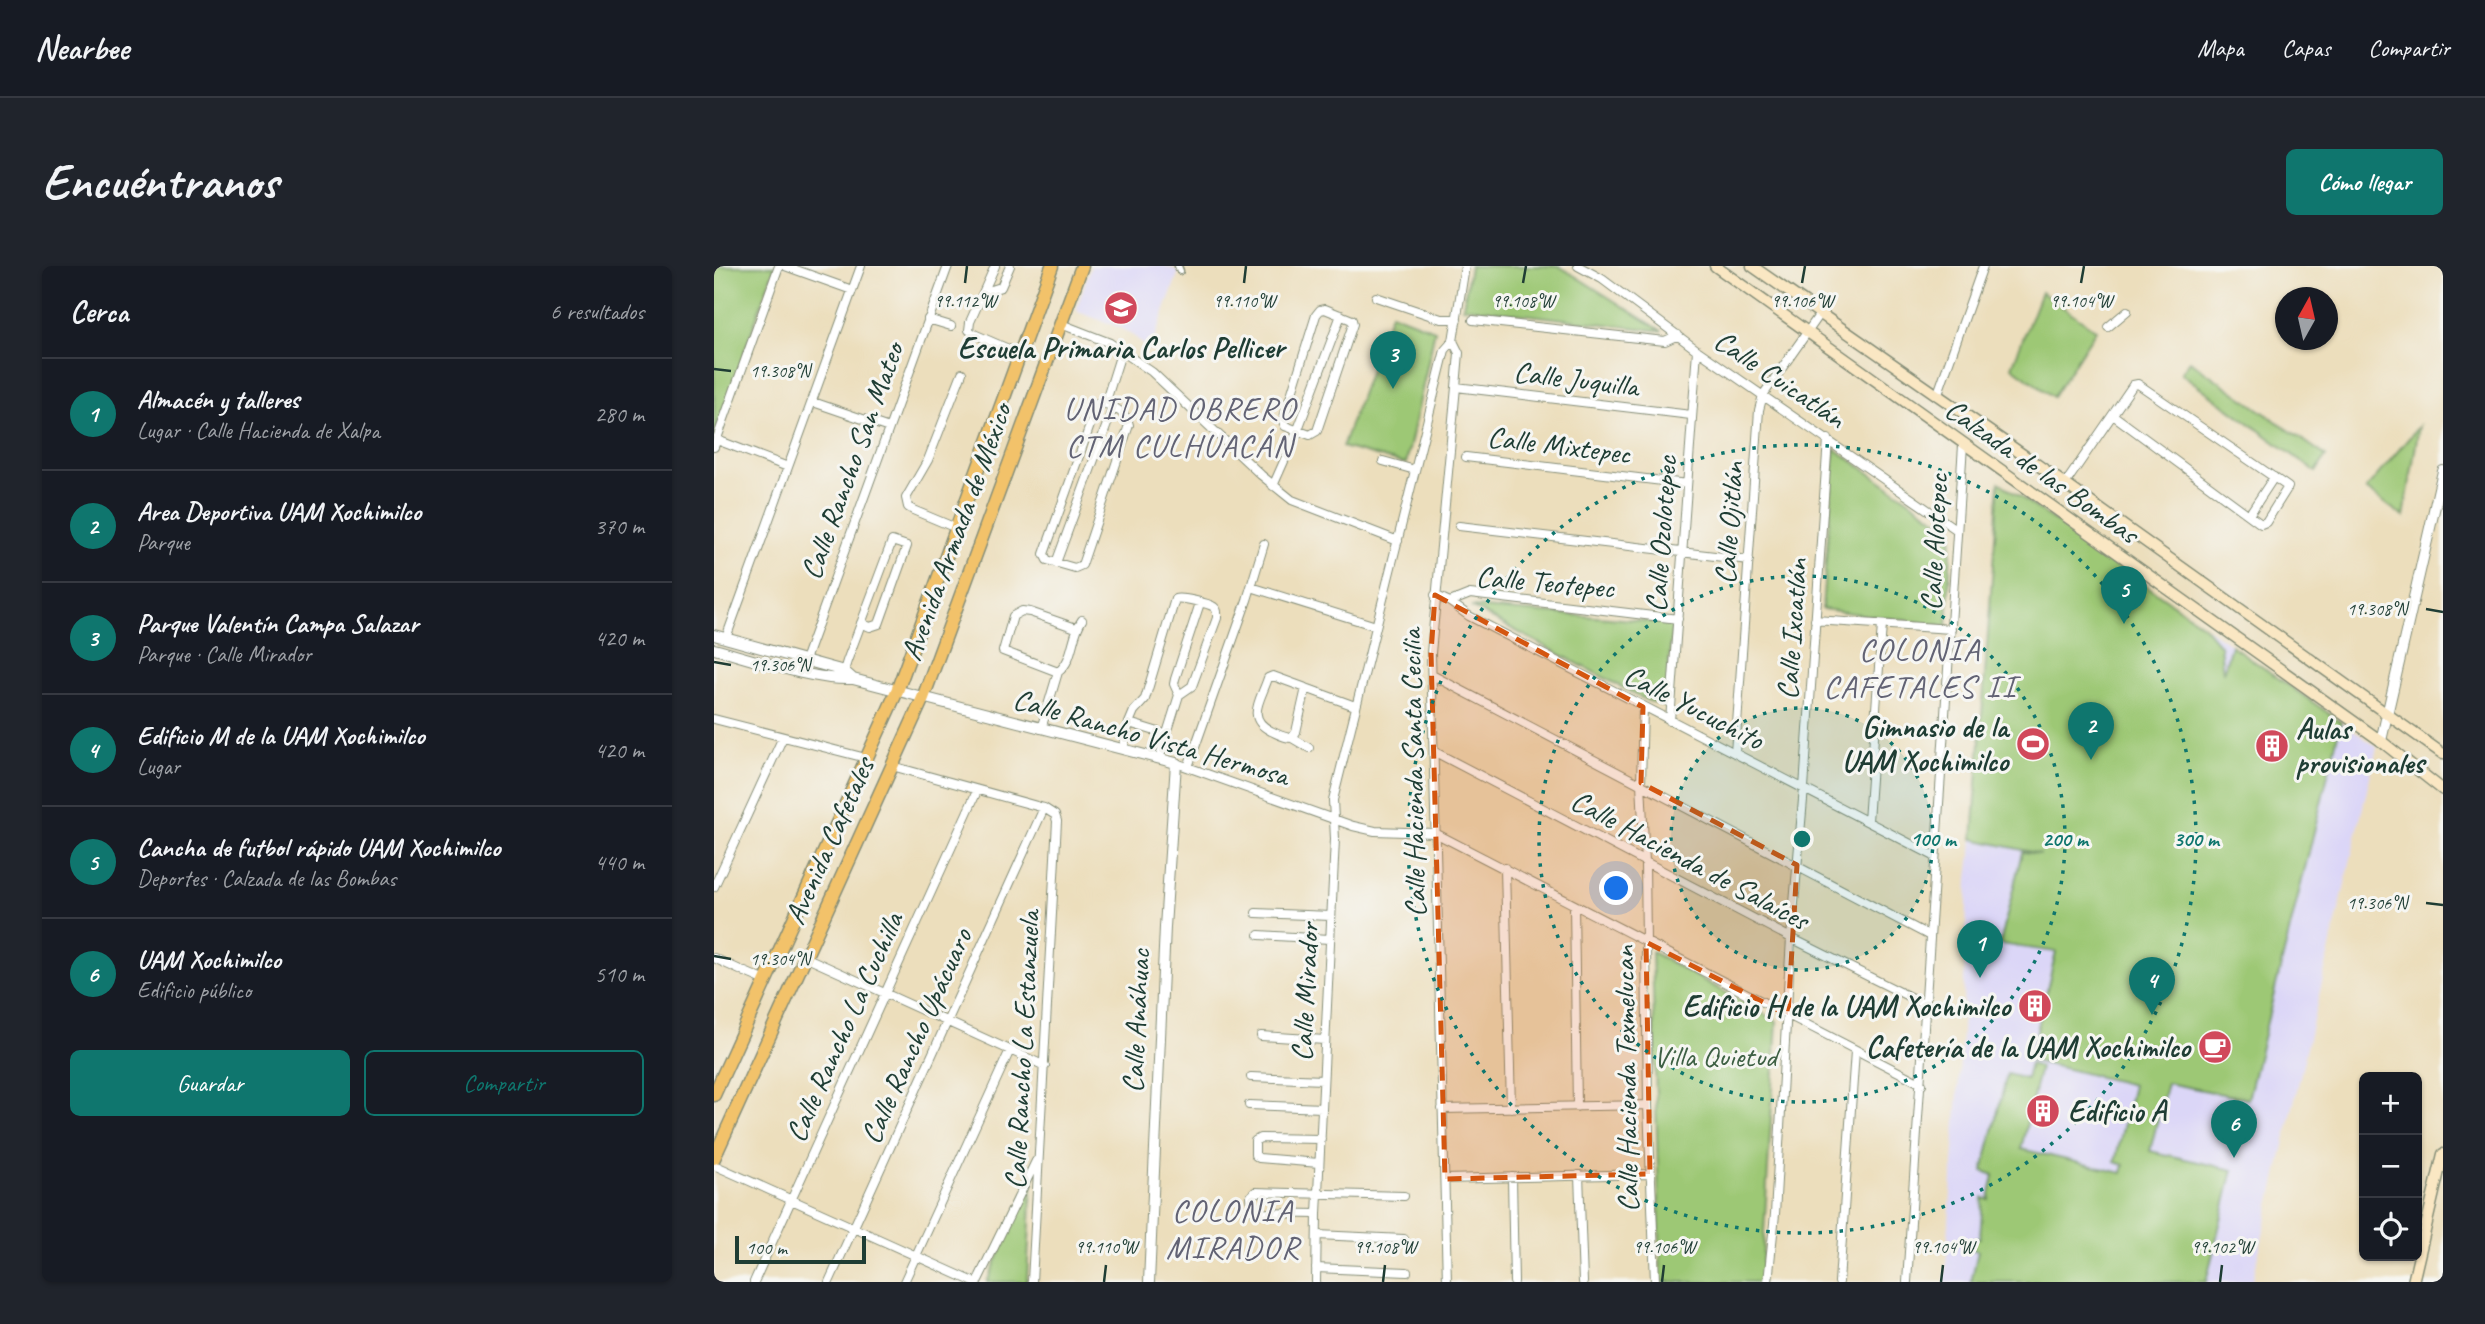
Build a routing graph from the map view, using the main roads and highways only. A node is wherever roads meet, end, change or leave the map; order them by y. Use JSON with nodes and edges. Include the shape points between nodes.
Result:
{"nodes":[{"id":1,"x":1052,"y":266,"type":"edge"},
{"id":2,"x":1082,"y":266,"type":"edge"},
{"id":3,"x":1715,"y":266,"type":"edge"},
{"id":4,"x":1752,"y":266,"type":"edge"},
{"id":5,"x":897,"y":691,"type":"joint"},
{"id":6,"x":923,"y":698,"type":"joint"},
{"id":7,"x":2443,"y":754,"type":"edge"},
{"id":8,"x":2443,"y":790,"type":"edge"},
{"id":9,"x":718,"y":1075,"type":"edge"},
{"id":10,"x":714,"y":1095,"type":"edge"},
{"id":11,"x":2443,"y":1154,"type":"edge"},
{"id":12,"x":714,"y":1158,"type":"edge"},
{"id":13,"x":2413,"y":1282,"type":"edge"}],
"edges":[{"from":1,"to":5,"type":"main road","name":"Avenida Armada de México"},
{"from":2,"to":6,"type":"main road","name":"Avenida Armada de México"},
{"from":3,"to":8,"type":"main road","name":"Calzada de las Bombas","via":[[2381,741]]},
{"from":4,"to":7,"type":"main road","name":"Calzada de las Bombas"},
{"from":5,"to":9,"type":"main road","name":"Avenida Cafetales","via":[[766,981]]},
{"from":6,"to":12,"type":"main road","name":"Avenida Cafetales"},
{"from":9,"to":10,"type":"main road","name":"Avenida Cafetales"},
{"from":11,"to":13,"type":"main road"}]}
